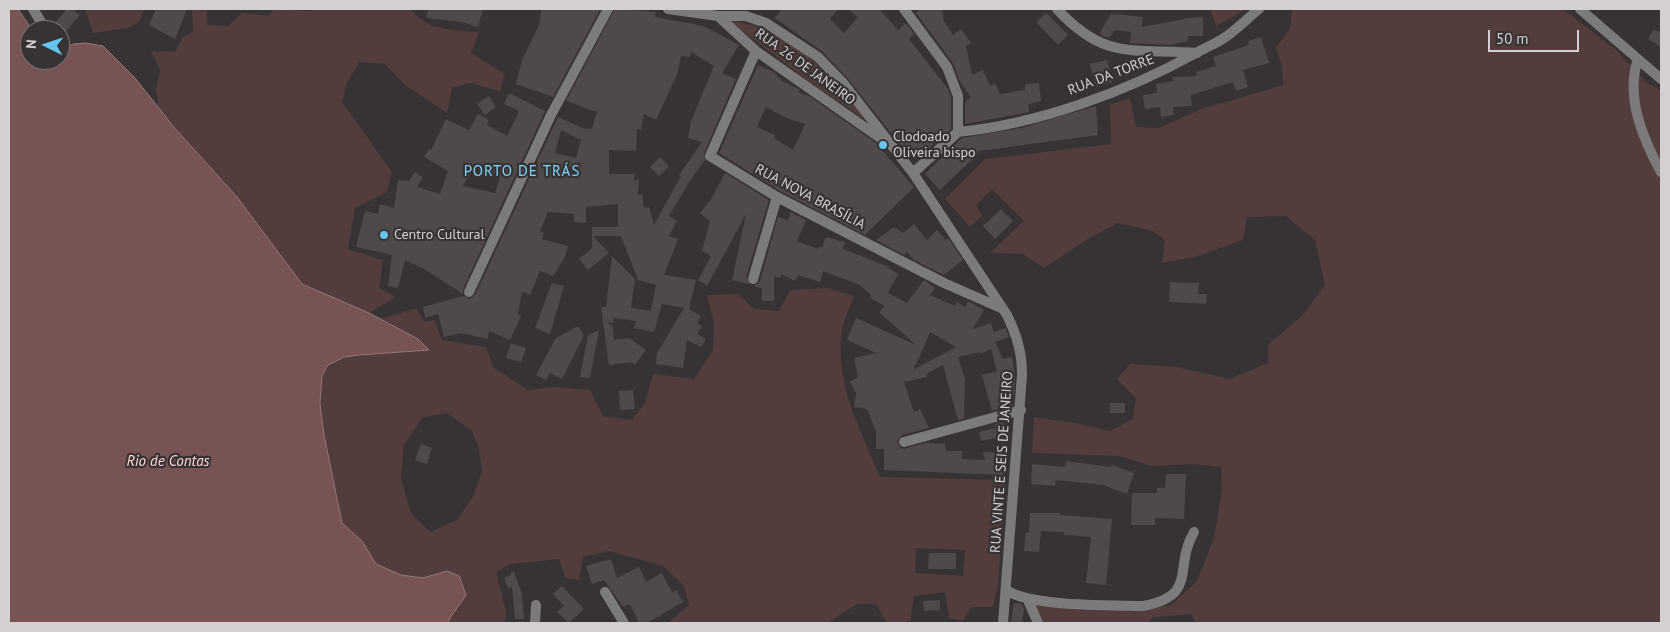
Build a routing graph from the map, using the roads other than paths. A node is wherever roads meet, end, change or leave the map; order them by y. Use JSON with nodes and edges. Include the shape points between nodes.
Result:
{"nodes":[{"id":1,"x":33,"y":9,"type":"edge"},
{"id":2,"x":608,"y":9,"type":"edge"},
{"id":3,"x":668,"y":9,"type":"edge"},
{"id":4,"x":904,"y":9,"type":"edge"},
{"id":5,"x":1057,"y":9,"type":"edge"},
{"id":6,"x":1259,"y":9,"type":"edge"},
{"id":7,"x":1580,"y":9,"type":"edge"},
{"id":8,"x":748,"y":12,"type":"edge"},
{"id":9,"x":718,"y":16,"type":"junction"},
{"id":10,"x":40,"y":20,"type":"edge"},
{"id":11,"x":756,"y":51,"type":"junction"},
{"id":12,"x":1196,"y":53,"type":"junction"},
{"id":13,"x":1638,"y":59,"type":"junction"},
{"id":14,"x":1661,"y":79,"type":"edge"},
{"id":15,"x":958,"y":132,"type":"junction"},
{"id":16,"x":892,"y":146,"type":"junction"},
{"id":17,"x":1661,"y":172,"type":"edge"},
{"id":18,"x":914,"y":173,"type":"junction"},
{"id":19,"x":777,"y":197,"type":"junction"},
{"id":20,"x":753,"y":279,"type":"dead end"},
{"id":21,"x":469,"y":292,"type":"dead end"},
{"id":22,"x":1001,"y":308,"type":"junction"},
{"id":23,"x":1021,"y":410,"type":"junction"},
{"id":24,"x":904,"y":442,"type":"dead end"},
{"id":25,"x":1194,"y":532,"type":"dead end"},
{"id":26,"x":1006,"y":590,"type":"junction"},
{"id":27,"x":605,"y":592,"type":"dead end"},
{"id":28,"x":1027,"y":598,"type":"junction"},
{"id":29,"x":536,"y":604,"type":"dead end"},
{"id":30,"x":535,"y":623,"type":"edge"},
{"id":31,"x":624,"y":623,"type":"edge"},
{"id":32,"x":1004,"y":623,"type":"edge"},
{"id":33,"x":1038,"y":623,"type":"edge"}],
"edges":[{"from":1,"to":10,"type":"street"},
{"from":2,"to":21,"type":"street","via":[[550,117]]},
{"from":3,"to":9,"type":"street"},
{"from":4,"to":15,"type":"street","via":[[947,67],[958,96]]},
{"from":5,"to":12,"type":"street","via":[[1075,28],[1116,50]]},
{"from":6,"to":12,"type":"street","name":"RUA DA TORRE","via":[[1226,38]]},
{"from":7,"to":13,"type":"street"},
{"from":8,"to":9,"type":"street","name":"RUA 26 DE JANEIRO"},
{"from":8,"to":16,"type":"street","name":"RUA 26 DE JANEIRO","via":[[818,57],[844,84]]},
{"from":9,"to":11,"type":"street","name":"RUA 26 DE JANEIRO"},
{"from":11,"to":16,"type":"street","name":"RUA 26 DE JANEIRO"},
{"from":11,"to":19,"type":"street","name":"RUA NOVA BRASÍLIA","via":[[710,156]]},
{"from":12,"to":15,"type":"street","name":"RUA DA TORRE","via":[[1138,81],[1075,105],[984,129]]},
{"from":13,"to":14,"type":"street"},
{"from":13,"to":17,"type":"street","via":[[1633,72],[1635,106],[1642,131]]},
{"from":15,"to":18,"type":"street"},
{"from":16,"to":18,"type":"street","name":"RUA 26 DE JANEIRO"},
{"from":18,"to":22,"type":"street","name":"RUA 26 DE JANEIRO"},
{"from":19,"to":20,"type":"street"},
{"from":19,"to":22,"type":"street","name":"RUA NOVA BRASÍLIA","via":[[944,283]]},
{"from":22,"to":23,"type":"street","name":"RUA VINTE E SEIS DE JANEIRO","via":[[1018,337],[1022,355]]},
{"from":23,"to":24,"type":"street"},
{"from":23,"to":26,"type":"street","name":"RUA VINTE E SEIS DE JANEIRO"},
{"from":25,"to":28,"type":"street","via":[[1187,544],[1179,588],[1158,604],[1143,606]]},
{"from":26,"to":28,"type":"street"},
{"from":26,"to":32,"type":"street","name":"RUA VINTE E SEIS DE JANEIRO"},
{"from":27,"to":31,"type":"street"},
{"from":28,"to":33,"type":"street"},
{"from":29,"to":30,"type":"street"}]}
